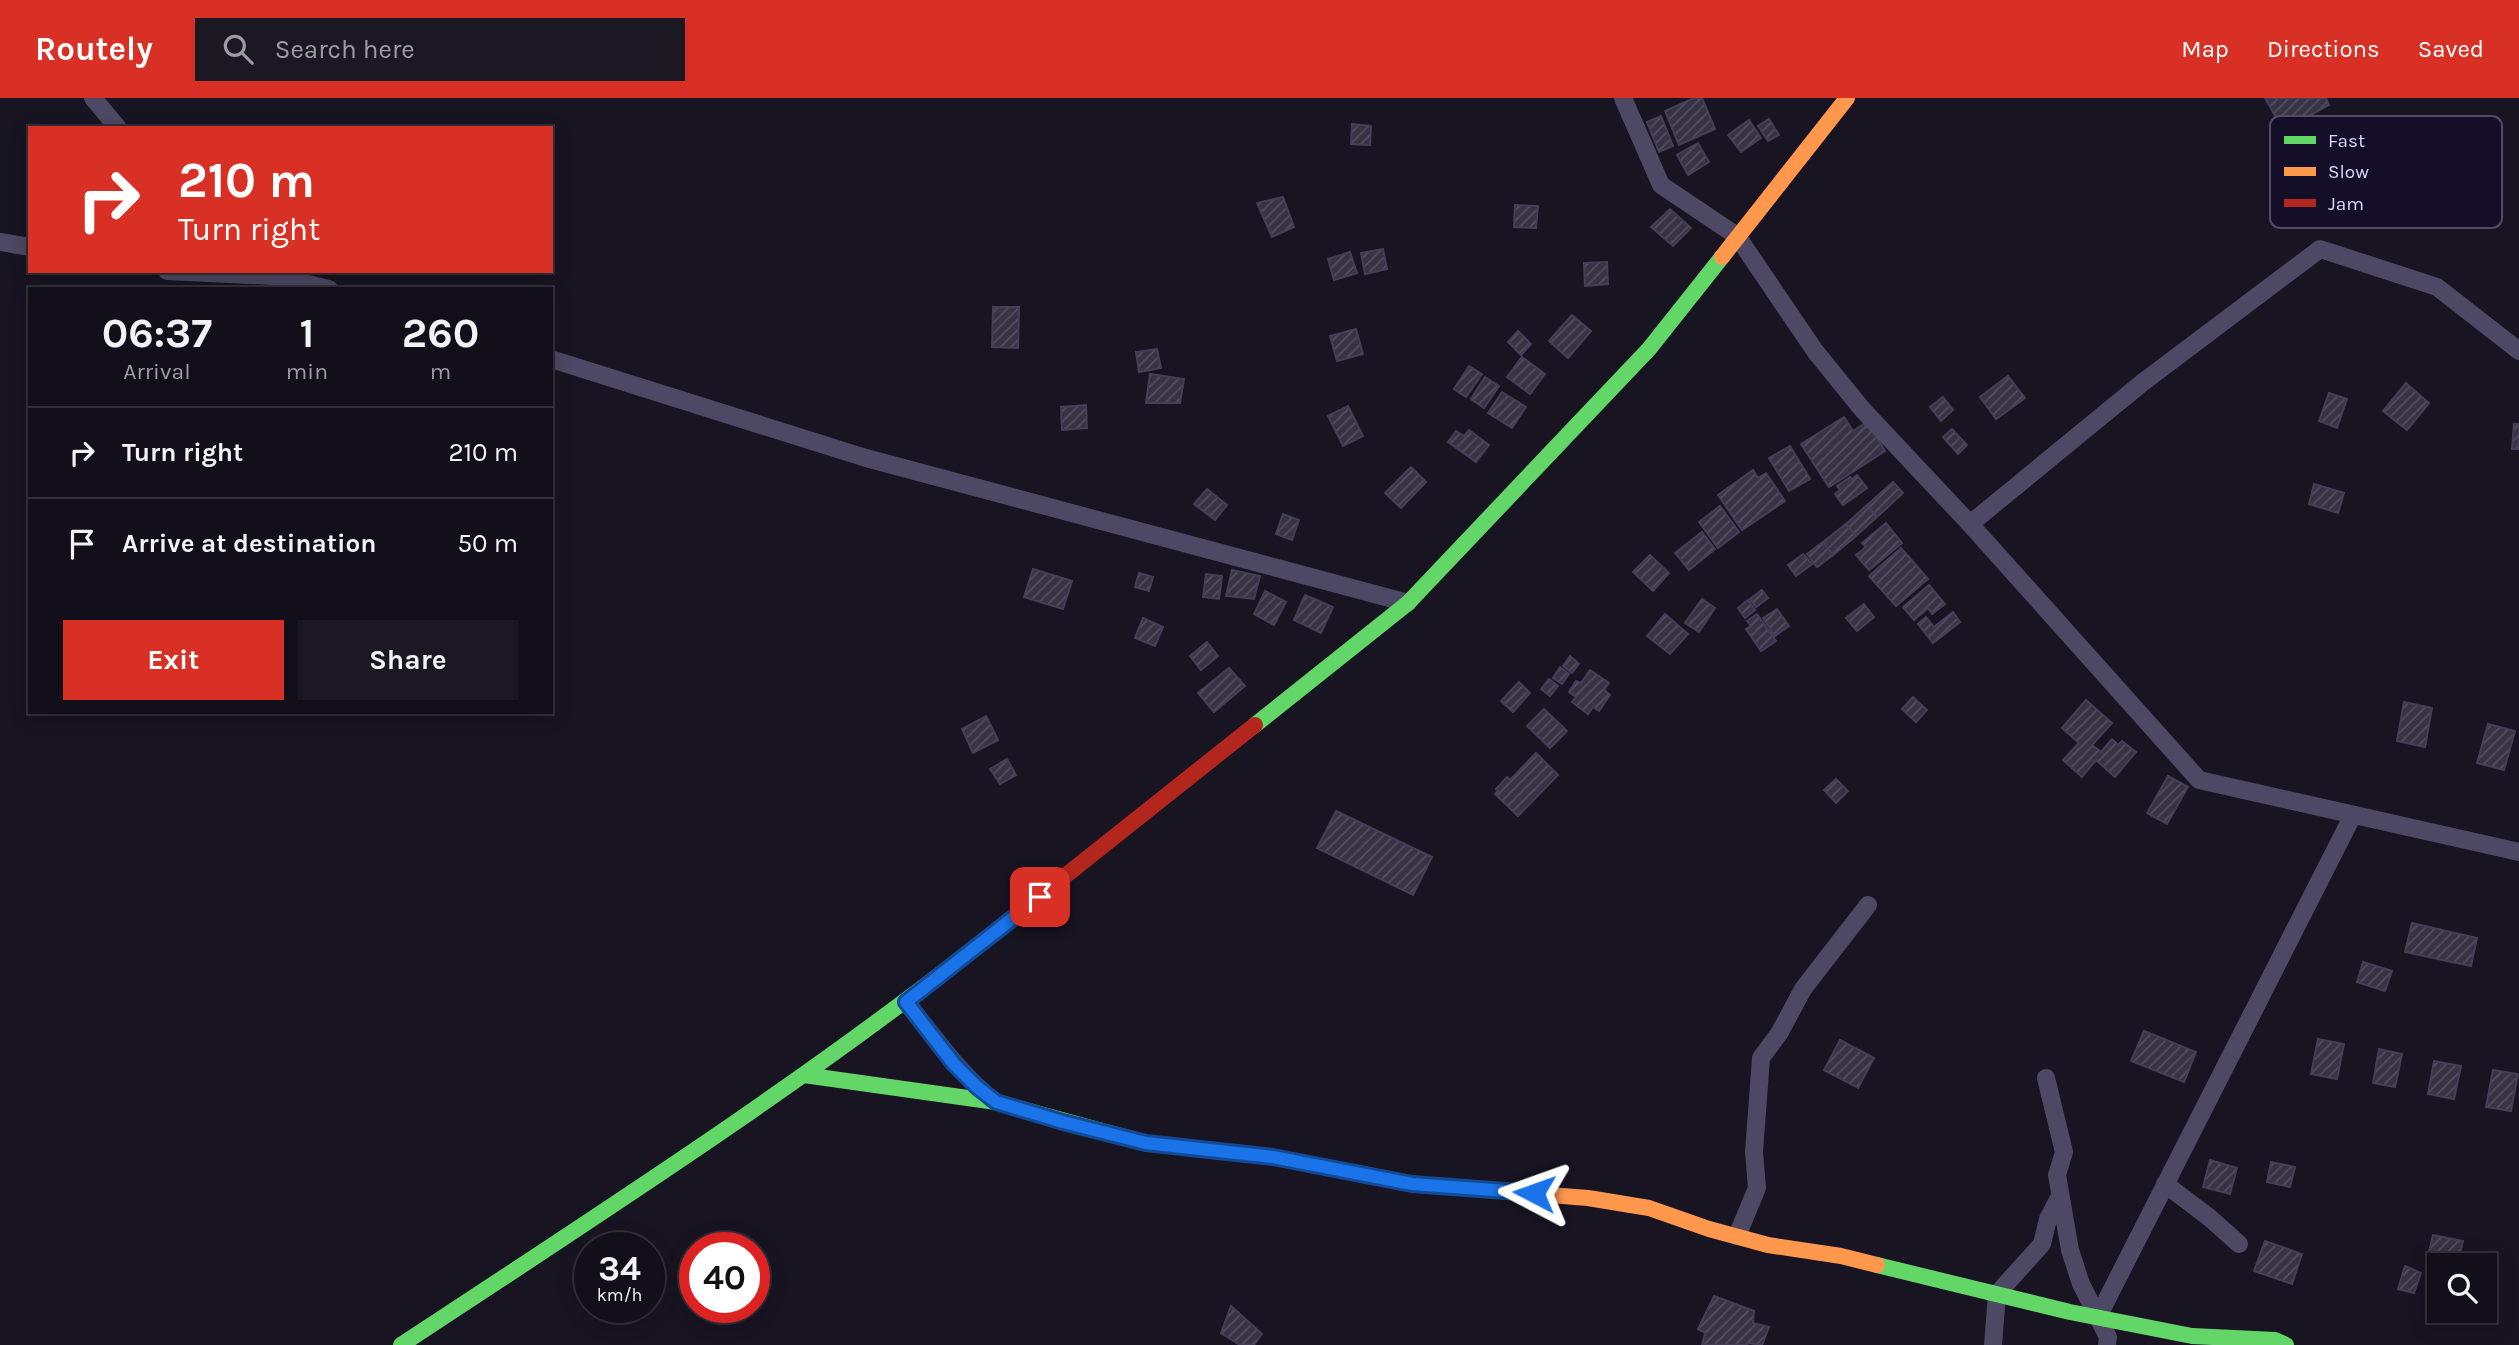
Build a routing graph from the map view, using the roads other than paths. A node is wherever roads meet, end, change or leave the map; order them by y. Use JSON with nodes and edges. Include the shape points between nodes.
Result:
{"nodes":[{"id":1,"x":93,"y":98,"type":"edge"},
{"id":2,"x":1623,"y":98,"type":"edge"},
{"id":3,"x":1847,"y":98,"type":"edge"},
{"id":4,"x":116,"y":126,"type":"edge"},
{"id":5,"x":1737,"y":236,"type":"junction"},
{"id":6,"x":0,"y":242,"type":"edge"},
{"id":7,"x":28,"y":247,"type":"edge"},
{"id":8,"x":236,"y":273,"type":"edge"},
{"id":9,"x":271,"y":274,"type":"edge"},
{"id":10,"x":321,"y":287,"type":"edge"},
{"id":11,"x":2519,"y":351,"type":"edge"},
{"id":12,"x":553,"y":360,"type":"edge"},
{"id":13,"x":1970,"y":524,"type":"junction"},
{"id":14,"x":1409,"y":603,"type":"junction"},
{"id":15,"x":2353,"y":815,"type":"junction"},
{"id":16,"x":2519,"y":852,"type":"edge"},
{"id":17,"x":1868,"y":905,"type":"dead end"},
{"id":18,"x":906,"y":1002,"type":"junction"},
{"id":19,"x":804,"y":1075,"type":"junction"},
{"id":20,"x":2046,"y":1078,"type":"dead end"},
{"id":21,"x":996,"y":1102,"type":"junction"},
{"id":22,"x":2165,"y":1184,"type":"junction"},
{"id":23,"x":2059,"y":1198,"type":"junction"},
{"id":24,"x":1737,"y":1236,"type":"junction"},
{"id":25,"x":2239,"y":1244,"type":"dead end"},
{"id":26,"x":1997,"y":1294,"type":"junction"},
{"id":27,"x":2098,"y":1317,"type":"junction"},
{"id":28,"x":401,"y":1345,"type":"edge"},
{"id":29,"x":1993,"y":1345,"type":"edge"},
{"id":30,"x":2107,"y":1345,"type":"edge"},
{"id":31,"x":2286,"y":1345,"type":"edge"}],
"edges":[{"from":1,"to":4,"type":"street"},
{"from":2,"to":5,"type":"street","via":[[1661,185]]},
{"from":3,"to":5,"type":"street"},
{"from":5,"to":13,"type":"street","via":[[1862,409]]},
{"from":5,"to":14,"type":"street","via":[[1648,349]]},
{"from":6,"to":7,"type":"street"},
{"from":8,"to":9,"type":"street"},
{"from":9,"to":10,"type":"street"},
{"from":11,"to":13,"type":"street","via":[[2437,287],[2320,249],[2142,383]]},
{"from":12,"to":14,"type":"street","via":[[866,458]]},
{"from":13,"to":15,"type":"street","via":[[2199,780]]},
{"from":14,"to":18,"type":"street"},
{"from":15,"to":16,"type":"street"},
{"from":15,"to":22,"type":"street"},
{"from":17,"to":24,"type":"street","via":[[1803,989],[1761,1058],[1754,1152],[1758,1188]]},
{"from":18,"to":19,"type":"street"},
{"from":18,"to":21,"type":"street","via":[[954,1064]]},
{"from":19,"to":21,"type":"street"},
{"from":19,"to":28,"type":"street"},
{"from":20,"to":23,"type":"street","via":[[2064,1152],[2057,1175]]},
{"from":21,"to":24,"type":"street","via":[[1146,1143],[1273,1157],[1412,1184],[1588,1198],[1648,1208]]},
{"from":22,"to":25,"type":"street"},
{"from":22,"to":27,"type":"street"},
{"from":23,"to":26,"type":"street","via":[[2042,1244]]},
{"from":23,"to":27,"type":"street","via":[[2081,1284]]},
{"from":24,"to":26,"type":"street"},
{"from":26,"to":27,"type":"street"},
{"from":26,"to":29,"type":"street"},
{"from":27,"to":30,"type":"street"},
{"from":27,"to":31,"type":"street","via":[[2192,1336],[2275,1340]]}]}
